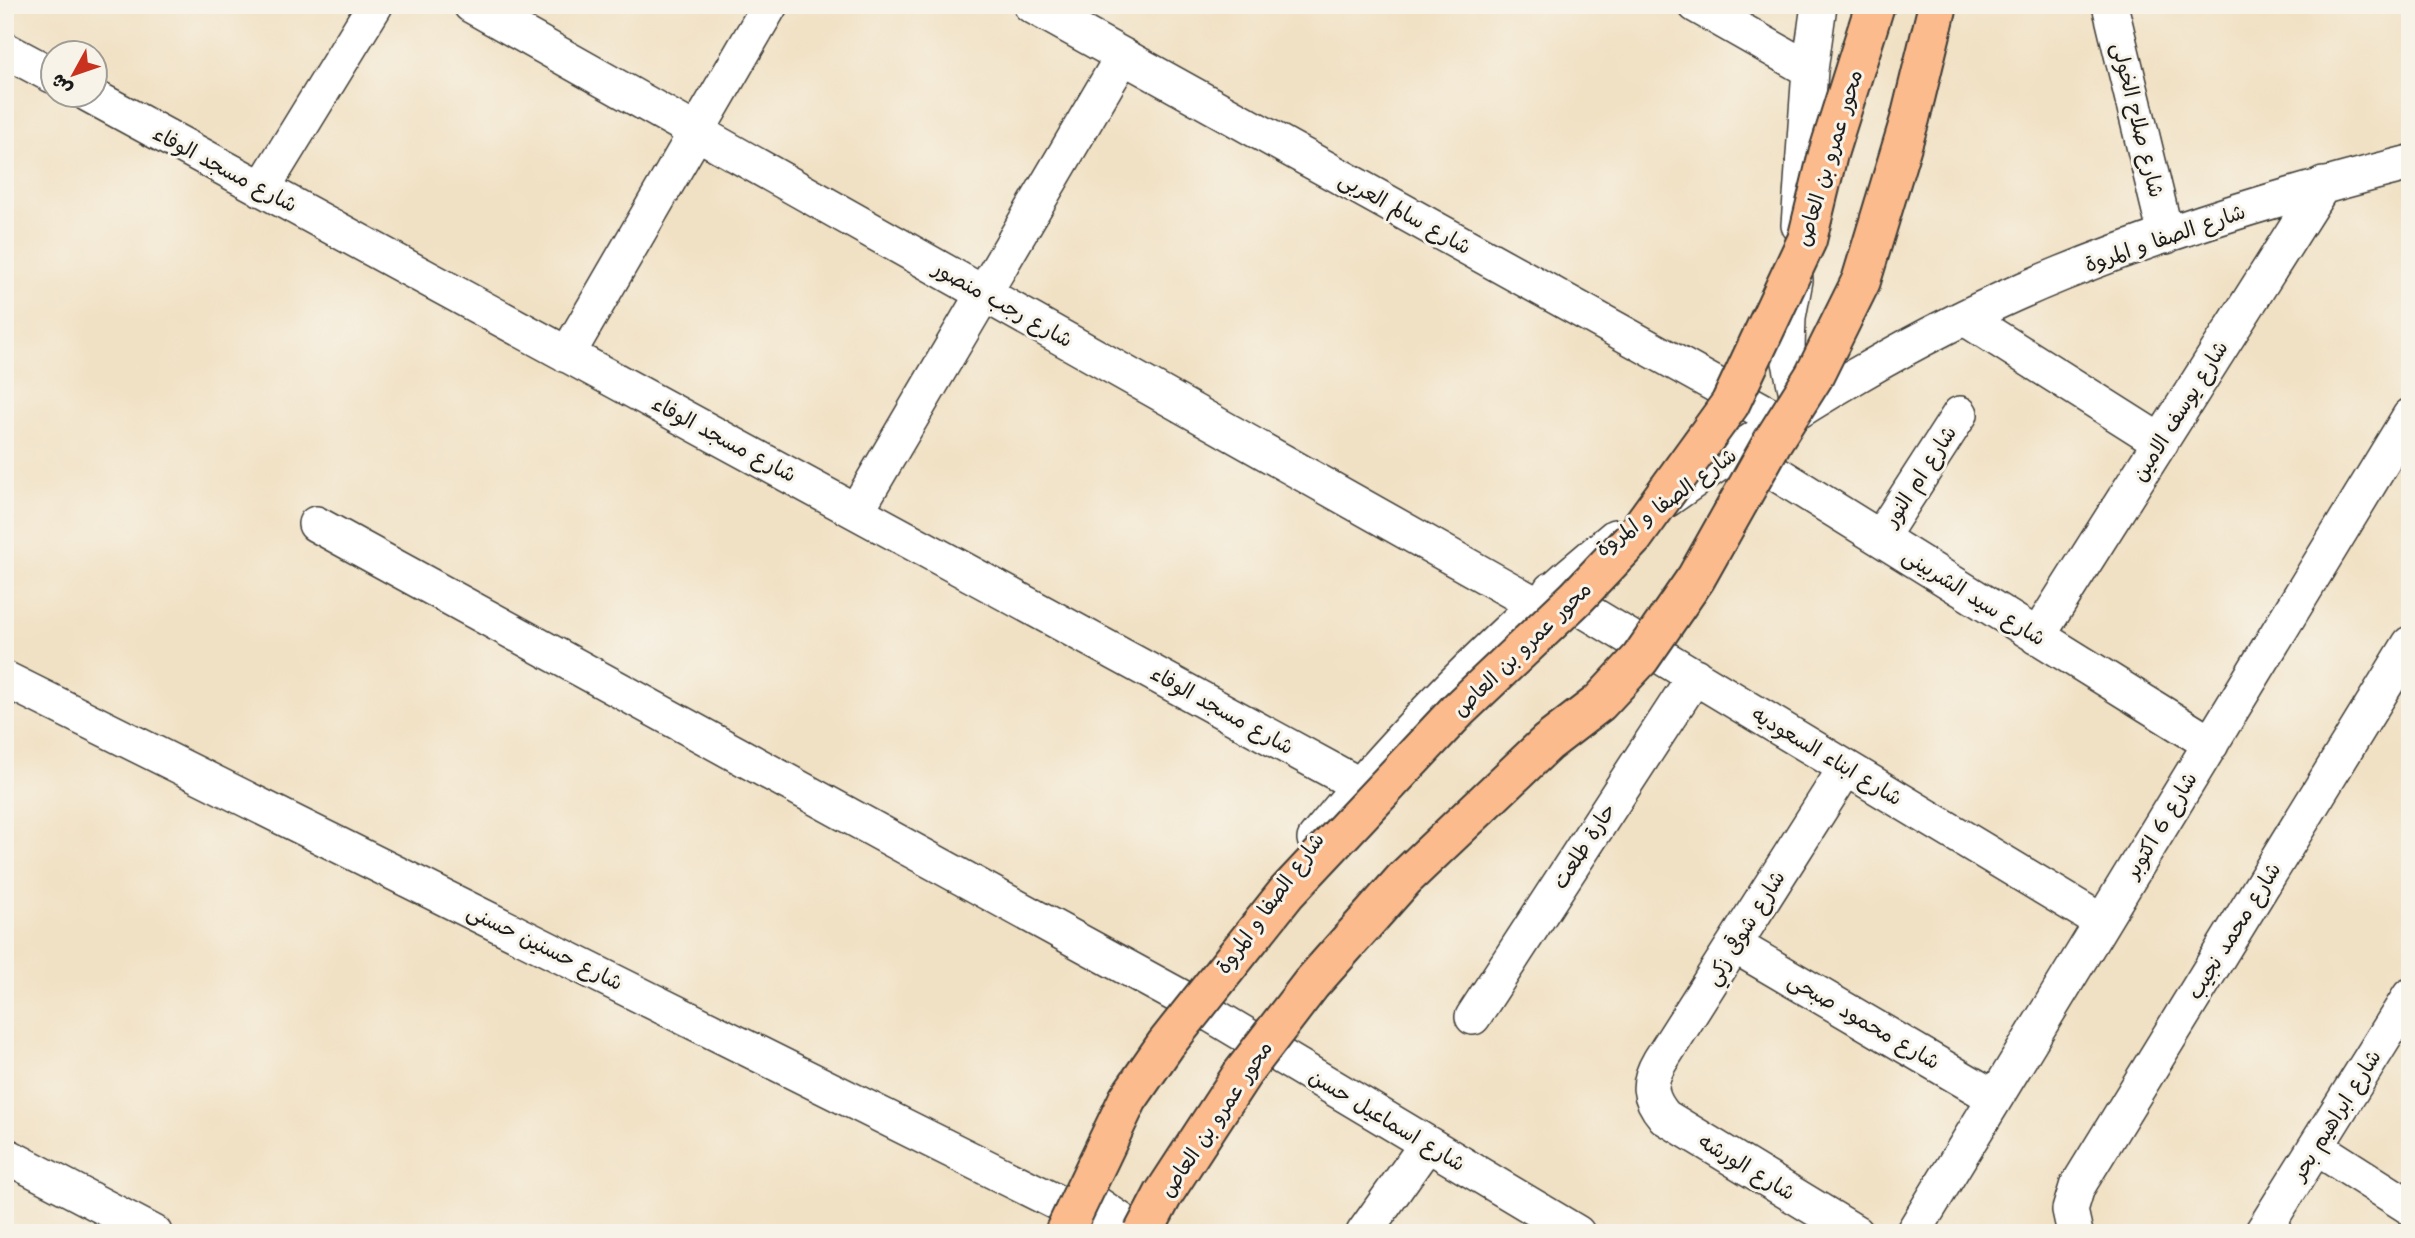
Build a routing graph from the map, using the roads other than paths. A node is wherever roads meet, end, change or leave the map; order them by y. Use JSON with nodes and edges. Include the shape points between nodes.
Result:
{"nodes":[{"id":1,"x":375,"y":5,"type":"edge"},
{"id":2,"x":471,"y":5,"type":"edge"},
{"id":3,"x":770,"y":5,"type":"edge"},
{"id":4,"x":1031,"y":5,"type":"edge"},
{"id":5,"x":1696,"y":5,"type":"edge"},
{"id":6,"x":1819,"y":5,"type":"edge"},
{"id":7,"x":1875,"y":5,"type":"edge"},
{"id":8,"x":1938,"y":5,"type":"edge"},
{"id":9,"x":2110,"y":5,"type":"edge"},
{"id":10,"x":5,"y":50,"type":"edge"},
{"id":11,"x":1123,"y":56,"type":"junction"},
{"id":12,"x":38,"y":68,"type":"edge"},
{"id":13,"x":1810,"y":70,"type":"junction"},
{"id":14,"x":108,"y":105,"type":"edge"},
{"id":15,"x":697,"y":132,"type":"junction"},
{"id":16,"x":2410,"y":163,"type":"edge"},
{"id":17,"x":2323,"y":185,"type":"junction"},
{"id":18,"x":262,"y":189,"type":"junction"},
{"id":19,"x":2166,"y":236,"type":"junction"},
{"id":20,"x":984,"y":293,"type":"junction"},
{"id":21,"x":1965,"y":318,"type":"junction"},
{"id":22,"x":568,"y":355,"type":"junction"},
{"id":23,"x":1789,"y":414,"type":"junction"},
{"id":24,"x":1960,"y":414,"type":"dead end"},
{"id":25,"x":2410,"y":416,"type":"edge"},
{"id":26,"x":2161,"y":442,"type":"junction"},
{"id":27,"x":1737,"y":449,"type":"junction"},
{"id":28,"x":856,"y":511,"type":"junction"},
{"id":29,"x":316,"y":524,"type":"dead end"},
{"id":30,"x":1880,"y":538,"type":"junction"},
{"id":31,"x":1543,"y":597,"type":"junction"},
{"id":32,"x":2037,"y":637,"type":"junction"},
{"id":33,"x":2410,"y":644,"type":"edge"},
{"id":34,"x":1695,"y":676,"type":"junction"},
{"id":35,"x":5,"y":679,"type":"edge"},
{"id":36,"x":2211,"y":744,"type":"junction"},
{"id":37,"x":1846,"y":768,"type":"junction"},
{"id":38,"x":1359,"y":785,"type":"junction"},
{"id":39,"x":2102,"y":922,"type":"junction"},
{"id":40,"x":1734,"y":945,"type":"junction"},
{"id":41,"x":2410,"y":996,"type":"edge"},
{"id":42,"x":1197,"y":1006,"type":"junction"},
{"id":43,"x":1473,"y":1017,"type":"dead end"},
{"id":44,"x":1650,"y":1090,"type":"joint"},
{"id":45,"x":1995,"y":1098,"type":"junction"},
{"id":46,"x":1427,"y":1144,"type":"junction"},
{"id":47,"x":2316,"y":1147,"type":"junction"},
{"id":48,"x":5,"y":1155,"type":"edge"},
{"id":49,"x":2410,"y":1207,"type":"edge"},
{"id":50,"x":1080,"y":1220,"type":"edge"},
{"id":51,"x":2073,"y":1227,"type":"edge"},
{"id":52,"x":154,"y":1233,"type":"edge"},
{"id":53,"x":1141,"y":1233,"type":"edge"},
{"id":54,"x":1364,"y":1233,"type":"edge"},
{"id":55,"x":1577,"y":1233,"type":"edge"},
{"id":56,"x":1856,"y":1233,"type":"edge"},
{"id":57,"x":1913,"y":1233,"type":"edge"},
{"id":58,"x":2262,"y":1233,"type":"edge"}],
"edges":[{"from":1,"to":18,"type":"street"},
{"from":2,"to":15,"type":"street","name":"شارع رجب منصور"},
{"from":3,"to":15,"type":"street"},
{"from":4,"to":11,"type":"street","name":"شارع سالم العربى"},
{"from":5,"to":13,"type":"street"},
{"from":6,"to":13,"type":"street"},
{"from":7,"to":50,"type":"main road","name":"محور عمرو بن العاص","bridge":true,"via":[[1828,153],[1807,240],[1730,404],[1633,538],[1458,710],[1287,892],[1128,1099]]},
{"from":8,"to":53,"type":"main road","name":"محور عمرو بن العاص","bridge":true,"via":[[1910,119],[1861,281],[1814,376],[1696,578],[1632,668],[1599,703],[1547,743],[1405,878],[1311,984],[1242,1074]]},
{"from":9,"to":19,"type":"street","name":"شارع صلاح الخولى"},
{"from":10,"to":12,"type":"street"},
{"from":11,"to":20,"type":"street"},
{"from":11,"to":23,"type":"street","name":"شارع سالم العربى"},
{"from":13,"to":23,"type":"street","via":[[1795,287],[1788,317]]},
{"from":14,"to":18,"type":"street","name":"شارع مسجد الوفاء"},
{"from":15,"to":20,"type":"street","name":"شارع رجب منصور"},
{"from":15,"to":22,"type":"street"},
{"from":16,"to":17,"type":"street","name":"شارع الصفا و المروة"},
{"from":17,"to":19,"type":"street","name":"شارع الصفا و المروة"},
{"from":17,"to":26,"type":"street","name":"شارع يوسف الامين"},
{"from":18,"to":22,"type":"street","name":"شارع مسجد الوفاء"},
{"from":19,"to":21,"type":"street","name":"شارع الصفا و المروة","via":[[2060,274]]},
{"from":20,"to":28,"type":"street"},
{"from":20,"to":31,"type":"street","name":"شارع رجب منصور"},
{"from":21,"to":23,"type":"street","name":"شارع الصفا و المروة"},
{"from":21,"to":26,"type":"street"},
{"from":22,"to":28,"type":"street","name":"شارع مسجد الوفاء"},
{"from":23,"to":27,"type":"street","name":"شارع الصفا و المروة"},
{"from":24,"to":30,"type":"street","name":"شارع ام النور"},
{"from":25,"to":36,"type":"street","name":"شارع 6 اكتوبر"},
{"from":26,"to":32,"type":"street","name":"شارع يوسف الامين"},
{"from":27,"to":30,"type":"street","name":"شارع سيد الشربينى"},
{"from":27,"to":31,"type":"street","name":"شارع الصفا و المروة","via":[[1633,522]]},
{"from":28,"to":38,"type":"street","name":"شارع مسجد الوفاء"},
{"from":29,"to":42,"type":"street","name":"شارع اسماعيل حسن"},
{"from":30,"to":32,"type":"street","name":"شارع سيد الشربينى"},
{"from":31,"to":34,"type":"street","name":"شارع ابناء السعوديه"},
{"from":31,"to":38,"type":"street","name":"شارع الصفا و المروة","via":[[1415,721]]},
{"from":32,"to":36,"type":"street","name":"شارع سيد الشربينى"},
{"from":33,"to":51,"type":"street","name":"شارع محمد نجيب","via":[[2077,1187],[2070,1209]]},
{"from":34,"to":37,"type":"street","name":"شارع ابناء السعوديه"},
{"from":34,"to":43,"type":"street","name":"حارة طلعت"},
{"from":35,"to":50,"type":"street","name":"شارع حسنين حسنى"},
{"from":36,"to":39,"type":"street","name":"شارع 6 اكتوبر"},
{"from":37,"to":39,"type":"street","name":"شارع ابناء السعوديه"},
{"from":37,"to":40,"type":"street","name":"شارع شوقى زكي"},
{"from":38,"to":42,"type":"street","name":"شارع الصفا و المروة","via":[[1300,858]]},
{"from":39,"to":45,"type":"street","name":"شارع 6 اكتوبر"},
{"from":40,"to":44,"type":"street","name":"شارع شوقى زكي","via":[[1660,1061]]},
{"from":40,"to":45,"type":"street","name":"شارع محمود صبحى"},
{"from":41,"to":47,"type":"street","name":"شارع ابراهيم بحر"},
{"from":42,"to":46,"type":"street","name":"شارع اسماعيل حسن"},
{"from":42,"to":50,"type":"street","name":"شارع الصفا و المروة"},
{"from":44,"to":56,"type":"street","name":"شارع الورشه","via":[[1665,1117]]},
{"from":45,"to":57,"type":"street","name":"شارع 6 اكتوبر"},
{"from":46,"to":54,"type":"street"},
{"from":46,"to":55,"type":"street","name":"شارع اسماعيل حسن"},
{"from":47,"to":49,"type":"street"},
{"from":47,"to":58,"type":"street","name":"شارع ابراهيم بحر"},
{"from":48,"to":52,"type":"street"},
{"from":50,"to":53,"type":"street","name":"شارع حسنين حسنى"}]}
